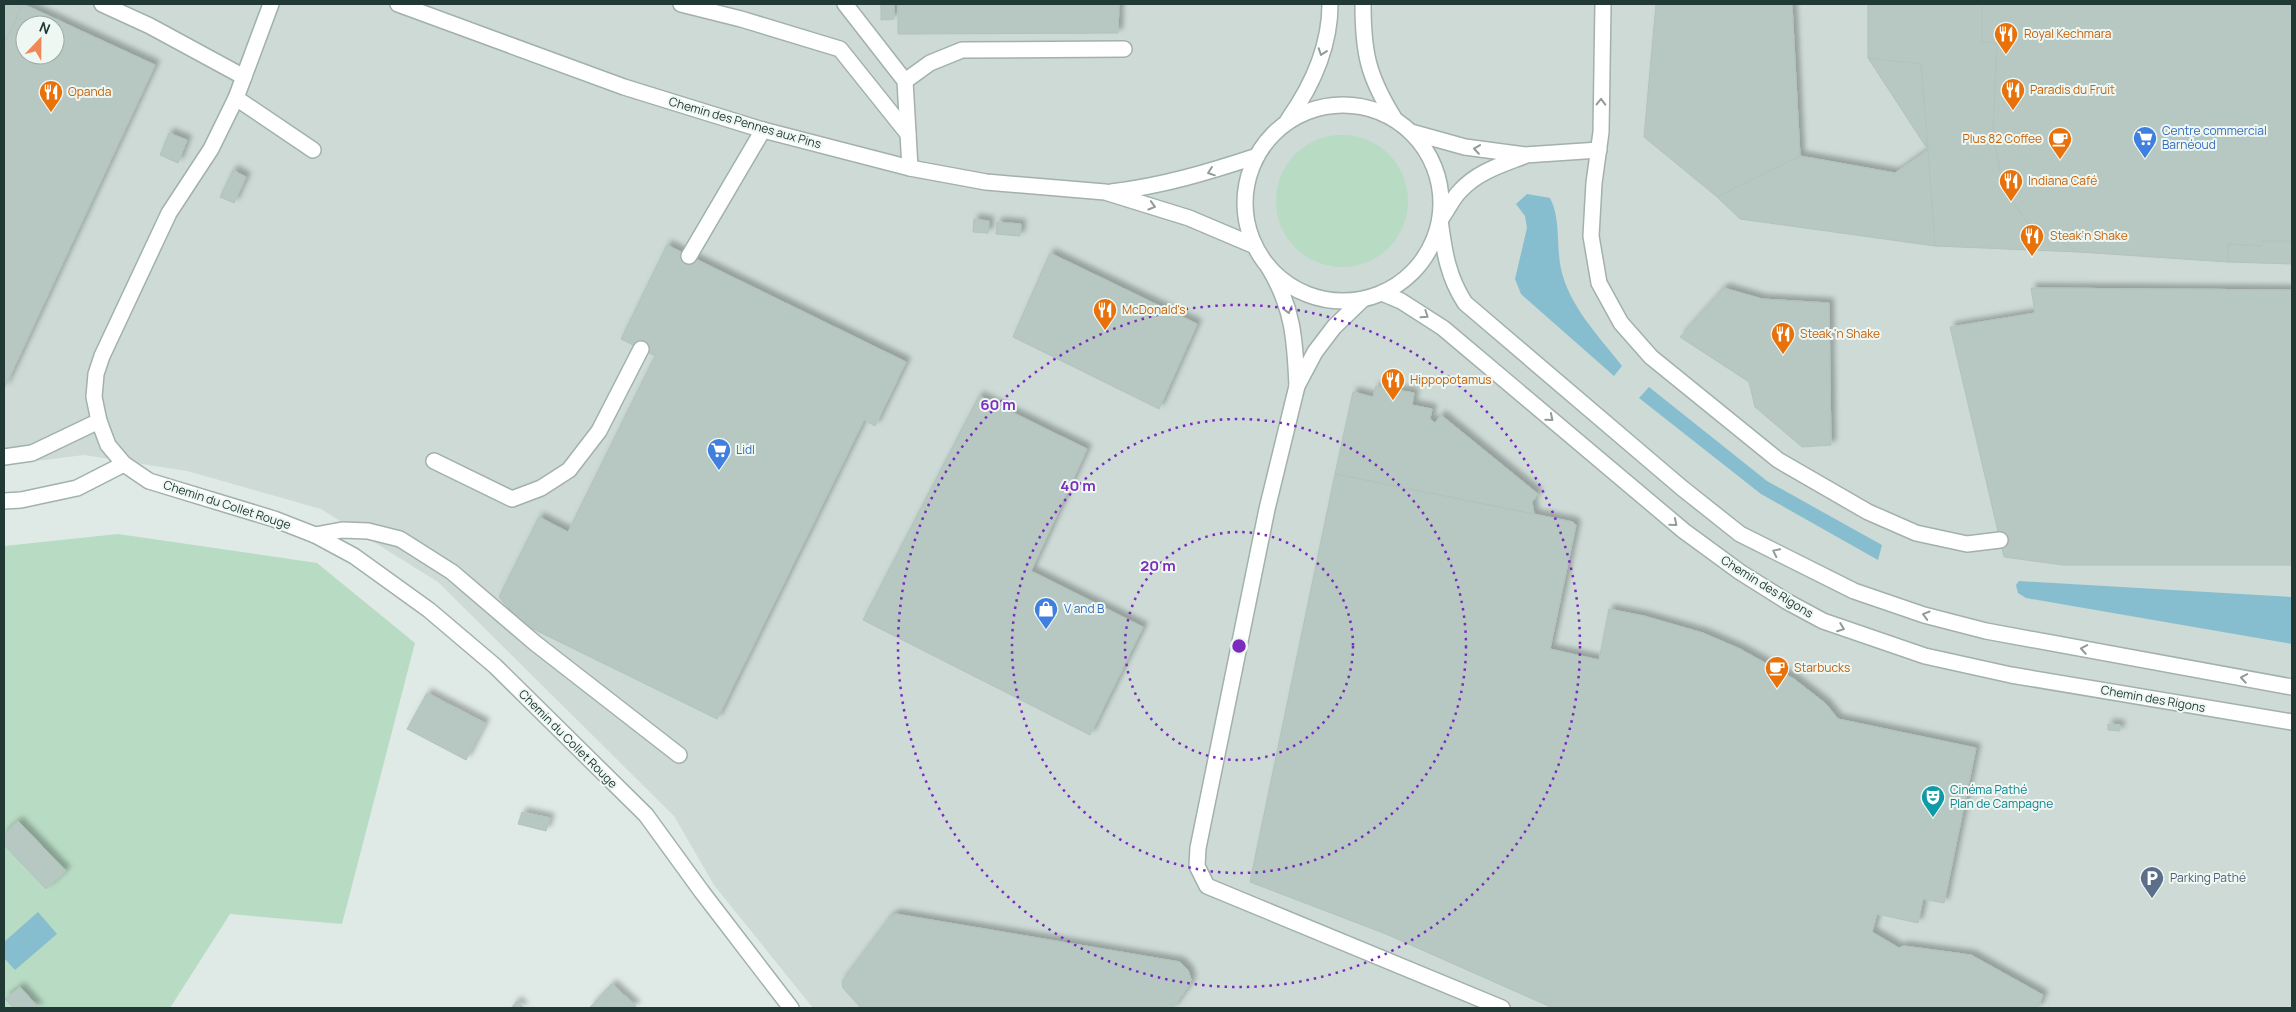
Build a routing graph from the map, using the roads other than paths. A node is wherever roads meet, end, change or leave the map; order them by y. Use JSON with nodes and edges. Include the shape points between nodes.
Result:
{"nodes":[{"id":1,"x":102,"y":4,"type":"edge"},
{"id":2,"x":271,"y":4,"type":"edge"},
{"id":3,"x":398,"y":4,"type":"edge"},
{"id":4,"x":681,"y":4,"type":"edge"},
{"id":5,"x":845,"y":4,"type":"edge"},
{"id":6,"x":1330,"y":4,"type":"edge"},
{"id":7,"x":1362,"y":4,"type":"edge"},
{"id":8,"x":1603,"y":4,"type":"edge"},
{"id":9,"x":1124,"y":49,"type":"dead end"},
{"id":10,"x":244,"y":77,"type":"junction"},
{"id":11,"x":906,"y":81,"type":"junction"},
{"id":12,"x":236,"y":98,"type":"junction"},
{"id":13,"x":1394,"y":118,"type":"junction"},
{"id":14,"x":1287,"y":122,"type":"junction"},
{"id":15,"x":762,"y":130,"type":"junction"},
{"id":16,"x":1412,"y":132,"type":"junction"},
{"id":17,"x":908,"y":134,"type":"junction"},
{"id":18,"x":313,"y":150,"type":"dead end"},
{"id":19,"x":1599,"y":150,"type":"junction"},
{"id":20,"x":1525,"y":155,"type":"junction"},
{"id":21,"x":1257,"y":156,"type":"junction"},
{"id":22,"x":910,"y":168,"type":"junction"},
{"id":23,"x":1105,"y":192,"type":"junction"},
{"id":24,"x":1440,"y":220,"type":"junction"},
{"id":25,"x":1255,"y":246,"type":"junction"},
{"id":26,"x":689,"y":256,"type":"dead end"},
{"id":27,"x":1268,"y":266,"type":"junction"},
{"id":28,"x":1382,"y":293,"type":"junction"},
{"id":29,"x":1362,"y":300,"type":"junction"},
{"id":30,"x":640,"y":349,"type":"dead end"},
{"id":31,"x":1297,"y":386,"type":"junction"},
{"id":32,"x":99,"y":421,"type":"junction"},
{"id":33,"x":4,"y":456,"type":"edge"},
{"id":34,"x":434,"y":460,"type":"dead end"},
{"id":35,"x":124,"y":464,"type":"junction"},
{"id":36,"x":4,"y":501,"type":"edge"},
{"id":37,"x":314,"y":535,"type":"junction"},
{"id":38,"x":2000,"y":540,"type":"dead end"},
{"id":39,"x":2292,"y":687,"type":"edge"},
{"id":40,"x":2292,"y":722,"type":"edge"},
{"id":41,"x":679,"y":755,"type":"dead end"},
{"id":42,"x":791,"y":1008,"type":"edge"},
{"id":43,"x":1502,"y":1008,"type":"edge"}],
"edges":[{"from":1,"to":10,"type":"street"},
{"from":2,"to":10,"type":"street","name":"Chemin du Collet Rouge"},
{"from":3,"to":15,"type":"street","name":"Chemin des Pennes aux Pins","via":[[624,87]]},
{"from":4,"to":17,"type":"street","via":[[840,49]]},
{"from":5,"to":11,"type":"street"},
{"from":6,"to":14,"type":"street","one_way":true,"via":[[1324,47],[1303,99]]},
{"from":7,"to":13,"type":"street","via":[[1364,49],[1370,75]]},
{"from":19,"to":8,"type":"street","one_way":true},
{"from":9,"to":11,"type":"street","via":[[962,50],[930,63]]},
{"from":10,"to":12,"type":"street","name":"Chemin du Collet Rouge"},
{"from":11,"to":17,"type":"street"},
{"from":12,"to":18,"type":"street"},
{"from":12,"to":32,"type":"street","name":"Chemin du Collet Rouge","via":[[211,149],[169,213],[102,356],[94,397]]},
{"from":13,"to":14,"type":"street","via":[[1373,110],[1340,105],[1307,112]]},
{"from":13,"to":16,"type":"street"},
{"from":14,"to":21,"type":"street","via":[[1270,137]]},
{"from":15,"to":22,"type":"street","name":"Chemin des Pennes aux Pins"},
{"from":15,"to":26,"type":"street"},
{"from":20,"to":16,"type":"street","one_way":true,"via":[[1465,147]]},
{"from":16,"to":24,"type":"street","via":[[1436,169],[1441,190]]},
{"from":17,"to":22,"type":"street"},
{"from":19,"to":20,"type":"street"},
{"from":19,"to":38,"type":"street","via":[[1591,236],[1599,283],[1621,323],[1652,357],[1778,460],[1868,512],[1916,533],[1966,544]]},
{"from":20,"to":24,"type":"street","via":[[1488,170],[1473,180],[1459,192]]},
{"from":21,"to":23,"type":"street","name":"Chemin des Pennes aux Pins","one_way":true,"via":[[1145,188]]},
{"from":21,"to":25,"type":"street","via":[[1246,186],[1246,217]]},
{"from":22,"to":23,"type":"street","name":"Chemin des Pennes aux Pins","via":[[986,182]]},
{"from":23,"to":25,"type":"street","name":"Chemin des Pennes aux Pins","one_way":true,"via":[[1189,218]]},
{"from":24,"to":28,"type":"street","via":[[1430,250],[1415,270]]},
{"from":39,"to":24,"type":"street","one_way":true,"via":[[1986,631],[1924,615],[1854,591],[1740,534],[1465,303],[1450,277]]},
{"from":25,"to":27,"type":"street"},
{"from":27,"to":29,"type":"street","via":[[1304,293],[1341,301]]},
{"from":27,"to":31,"type":"street","one_way":true,"via":[[1287,303],[1295,338]]},
{"from":28,"to":29,"type":"street"},
{"from":28,"to":40,"type":"street","name":"Chemin des Rigons","one_way":true,"via":[[1401,300],[1443,328],[1684,531],[1740,572],[1823,621],[1925,656],[2011,675]]},
{"from":29,"to":31,"type":"street","via":[[1334,327],[1315,352]]},
{"from":30,"to":34,"type":"street","via":[[599,431],[569,470],[541,488],[512,498]]},
{"from":31,"to":43,"type":"street","via":[[1267,509],[1197,866],[1207,886]]},
{"from":32,"to":33,"type":"street","via":[[32,453]]},
{"from":32,"to":35,"type":"street","name":"Chemin du Collet Rouge","via":[[108,446]]},
{"from":35,"to":36,"type":"street","via":[[77,488]]},
{"from":35,"to":37,"type":"street","name":"Chemin du Collet Rouge","via":[[149,480],[274,519]]},
{"from":37,"to":41,"type":"street","via":[[368,530],[400,540],[452,572],[534,643]]},
{"from":37,"to":42,"type":"street","name":"Chemin du Collet Rouge","via":[[354,556],[436,616],[495,666],[646,815]]}]}
